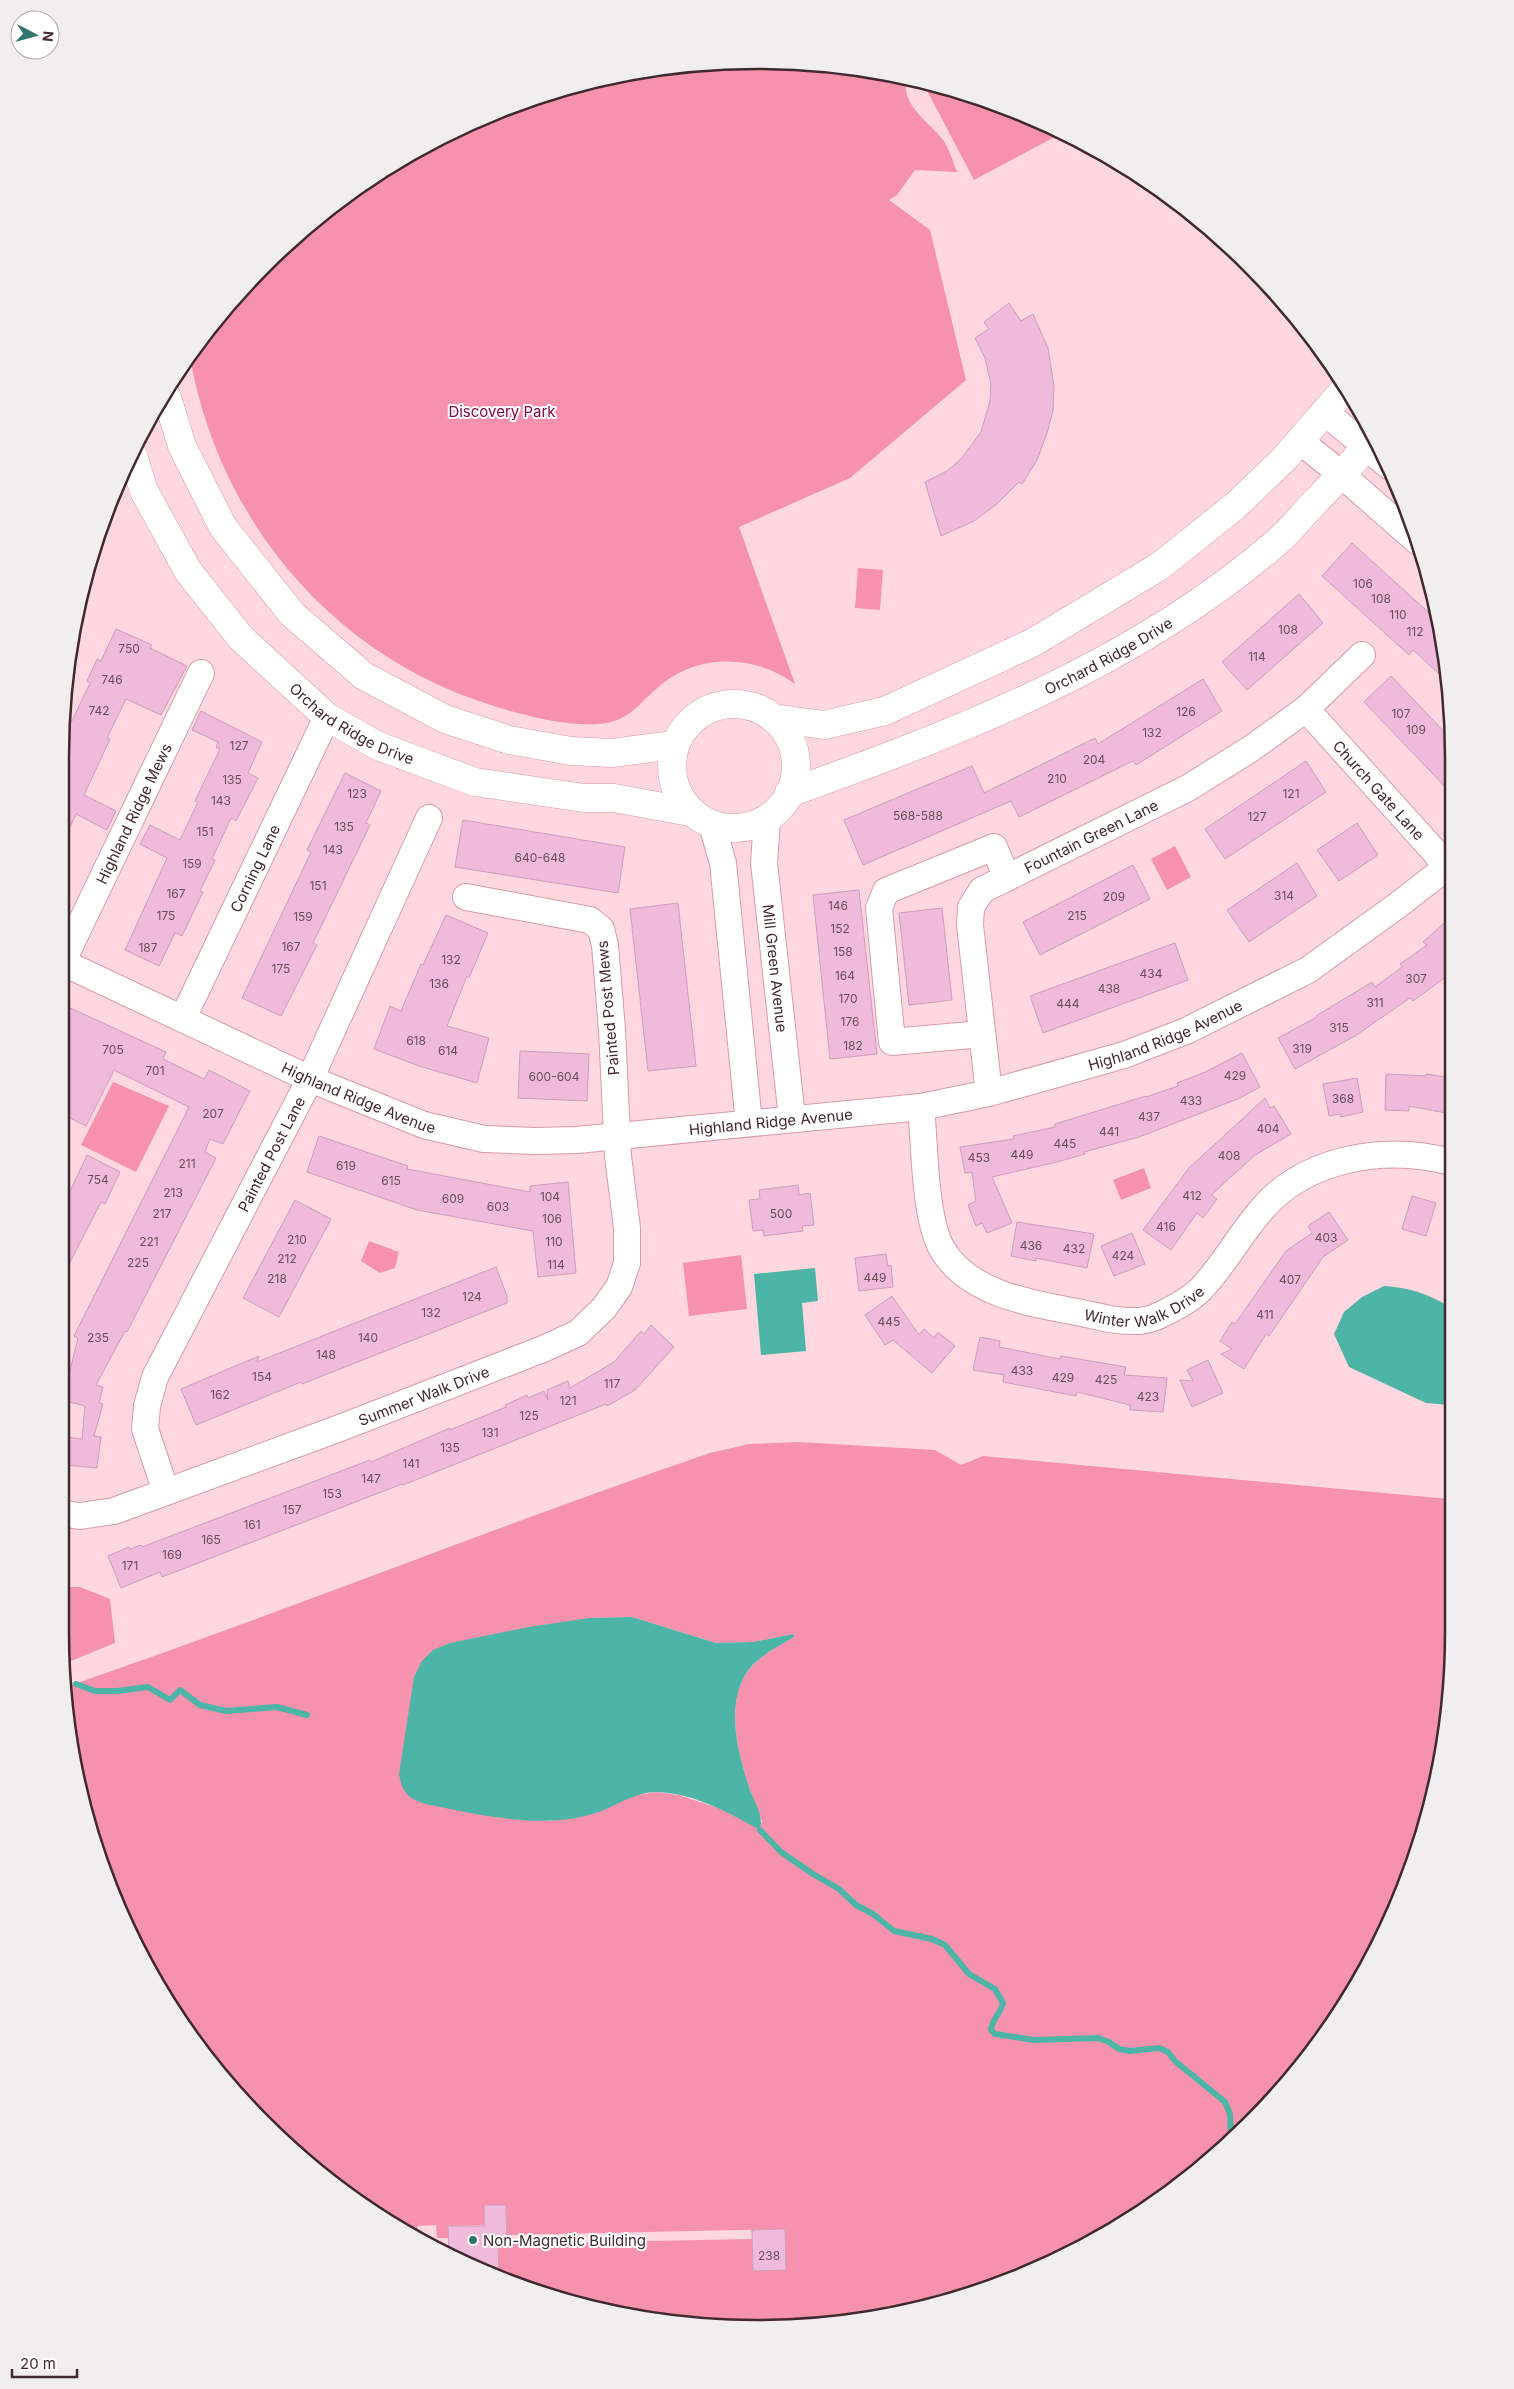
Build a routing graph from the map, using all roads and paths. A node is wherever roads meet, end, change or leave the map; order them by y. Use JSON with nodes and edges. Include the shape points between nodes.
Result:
{"nodes":[{"id":1,"x":1341,"y":394,"type":"edge"},
{"id":2,"x":168,"y":401,"type":"edge"},
{"id":3,"x":1326,"y":413,"type":"junction"},
{"id":4,"x":1367,"y":439,"type":"edge"},
{"id":5,"x":1300,"y":441,"type":"junction"},
{"id":6,"x":1369,"y":444,"type":"edge"},
{"id":7,"x":135,"y":463,"type":"edge"},
{"id":8,"x":1342,"y":475,"type":"junction"},
{"id":9,"x":1408,"y":533,"type":"edge"},
{"id":10,"x":1362,"y":655,"type":"dead end"},
{"id":11,"x":201,"y":673,"type":"dead end"},
{"id":12,"x":1306,"y":709,"type":"junction"},
{"id":13,"x":327,"y":717,"type":"junction"},
{"id":14,"x":773,"y":718,"type":"junction"},
{"id":15,"x":674,"y":745,"type":"junction"},
{"id":16,"x":789,"y":793,"type":"junction"},
{"id":17,"x":429,"y":818,"type":"dead end"},
{"id":18,"x":701,"y":819,"type":"junction"},
{"id":19,"x":767,"y":819,"type":"junction"},
{"id":20,"x":1445,"y":861,"type":"edge"},
{"id":21,"x":1445,"y":870,"type":"edge"},
{"id":22,"x":1007,"y":878,"type":"junction"},
{"id":23,"x":466,"y":897,"type":"dead end"},
{"id":24,"x":69,"y":948,"type":"edge"},
{"id":25,"x":69,"y":965,"type":"edge"},
{"id":26,"x":182,"y":1018,"type":"junction"},
{"id":27,"x":982,"y":1034,"type":"junction"},
{"id":28,"x":310,"y":1079,"type":"junction"},
{"id":29,"x":989,"y":1093,"type":"junction"},
{"id":30,"x":921,"y":1107,"type":"junction"},
{"id":31,"x":792,"y":1118,"type":"junction"},
{"id":32,"x":749,"y":1124,"type":"junction"},
{"id":33,"x":617,"y":1137,"type":"junction"},
{"id":34,"x":1445,"y":1161,"type":"edge"},
{"id":35,"x":166,"y":1492,"type":"junction"},
{"id":36,"x":69,"y":1514,"type":"edge"}],
"edges":[{"from":1,"to":3,"type":"street"},
{"from":2,"to":15,"type":"street","via":[[182,446],[223,527],[292,614],[364,676],[445,719],[509,740],[571,751],[611,753]]},
{"from":3,"to":4,"type":"street"},
{"from":3,"to":5,"type":"street"},
{"from":5,"to":8,"type":"street"},
{"from":5,"to":14,"type":"street","via":[[1235,506],[1160,566],[1032,643],[885,711],[824,725]]},
{"from":6,"to":8,"type":"street","name":"Orchard Ridge Drive"},
{"from":7,"to":13,"type":"street","name":"Orchard Ridge Drive","via":[[144,491],[188,571],[241,638]]},
{"from":8,"to":9,"type":"street"},
{"from":8,"to":16,"type":"street","name":"Orchard Ridge Drive","via":[[1278,542],[1197,604],[1086,671],[994,715]]},
{"from":10,"to":12,"type":"street","name":"Fountain Green Lane"},
{"from":11,"to":24,"type":"street","name":"Highland Ridge Mews"},
{"from":12,"to":20,"type":"street","name":"Church Gate Lane"},
{"from":12,"to":22,"type":"street","name":"Fountain Green Lane","via":[[1188,788]]},
{"from":13,"to":18,"type":"street","name":"Orchard Ridge Drive","via":[[378,746],[475,782],[584,798],[614,798]]},
{"from":13,"to":26,"type":"street","name":"Corning Lane"},
{"from":14,"to":15,"type":"street","via":[[756,707],[738,703],[709,708],[694,717]]},
{"from":14,"to":16,"type":"street","via":[[790,739],[795,754],[796,776]]},
{"from":15,"to":18,"type":"street","via":[[671,770],[677,795]]},
{"from":16,"to":19,"type":"street","via":[[784,804]]},
{"from":17,"to":28,"type":"street","name":"Painted Post Lane"},
{"from":18,"to":19,"type":"street","via":[[720,828],[742,829]]},
{"from":18,"to":32,"type":"street","via":[[722,862]]},
{"from":19,"to":31,"type":"street","name":"Mill Green Avenue","via":[[763,853]]},
{"from":21,"to":29,"type":"street","name":"Highland Ridge Avenue","via":[[1308,970],[1247,1002],[1124,1055]]},
{"from":22,"to":27,"type":"street","name":"Fountain Green Lane","via":[[982,890],[971,907],[970,925]]},
{"from":22,"to":27,"type":"street","via":[[994,848],[886,891],[879,908],[892,1042]]},
{"from":23,"to":33,"type":"street","name":"Painted Post Mews","via":[[590,920],[601,929],[612,1030]]},
{"from":25,"to":26,"type":"street","name":"Highland Ridge Avenue"},
{"from":26,"to":28,"type":"street","name":"Highland Ridge Avenue"},
{"from":27,"to":29,"type":"street","name":"Fountain Green Lane"},
{"from":28,"to":33,"type":"street","name":"Highland Ridge Avenue","via":[[424,1125],[484,1139],[535,1142]]},
{"from":28,"to":35,"type":"street","name":"Painted Post Lane","via":[[155,1377],[147,1406],[146,1429]]},
{"from":29,"to":30,"type":"street","name":"Highland Ridge Avenue"},
{"from":30,"to":31,"type":"street","name":"Highland Ridge Avenue"},
{"from":30,"to":34,"type":"street","name":"Winter Walk Drive","via":[[932,1216],[942,1248],[962,1272],[992,1290],[1114,1321],[1147,1319],[1169,1311],[1200,1290],[1259,1212],[1285,1186],[1318,1168],[1370,1156],[1402,1153]]},
{"from":31,"to":32,"type":"street","name":"Highland Ridge Avenue"},
{"from":32,"to":33,"type":"street","name":"Highland Ridge Avenue"},
{"from":33,"to":35,"type":"street","name":"Summer Walk Drive","via":[[627,1228],[627,1263],[619,1287],[604,1308],[578,1333],[340,1428]]},
{"from":35,"to":36,"type":"street","name":"Summer Walk Drive","via":[[114,1511]]}]}
